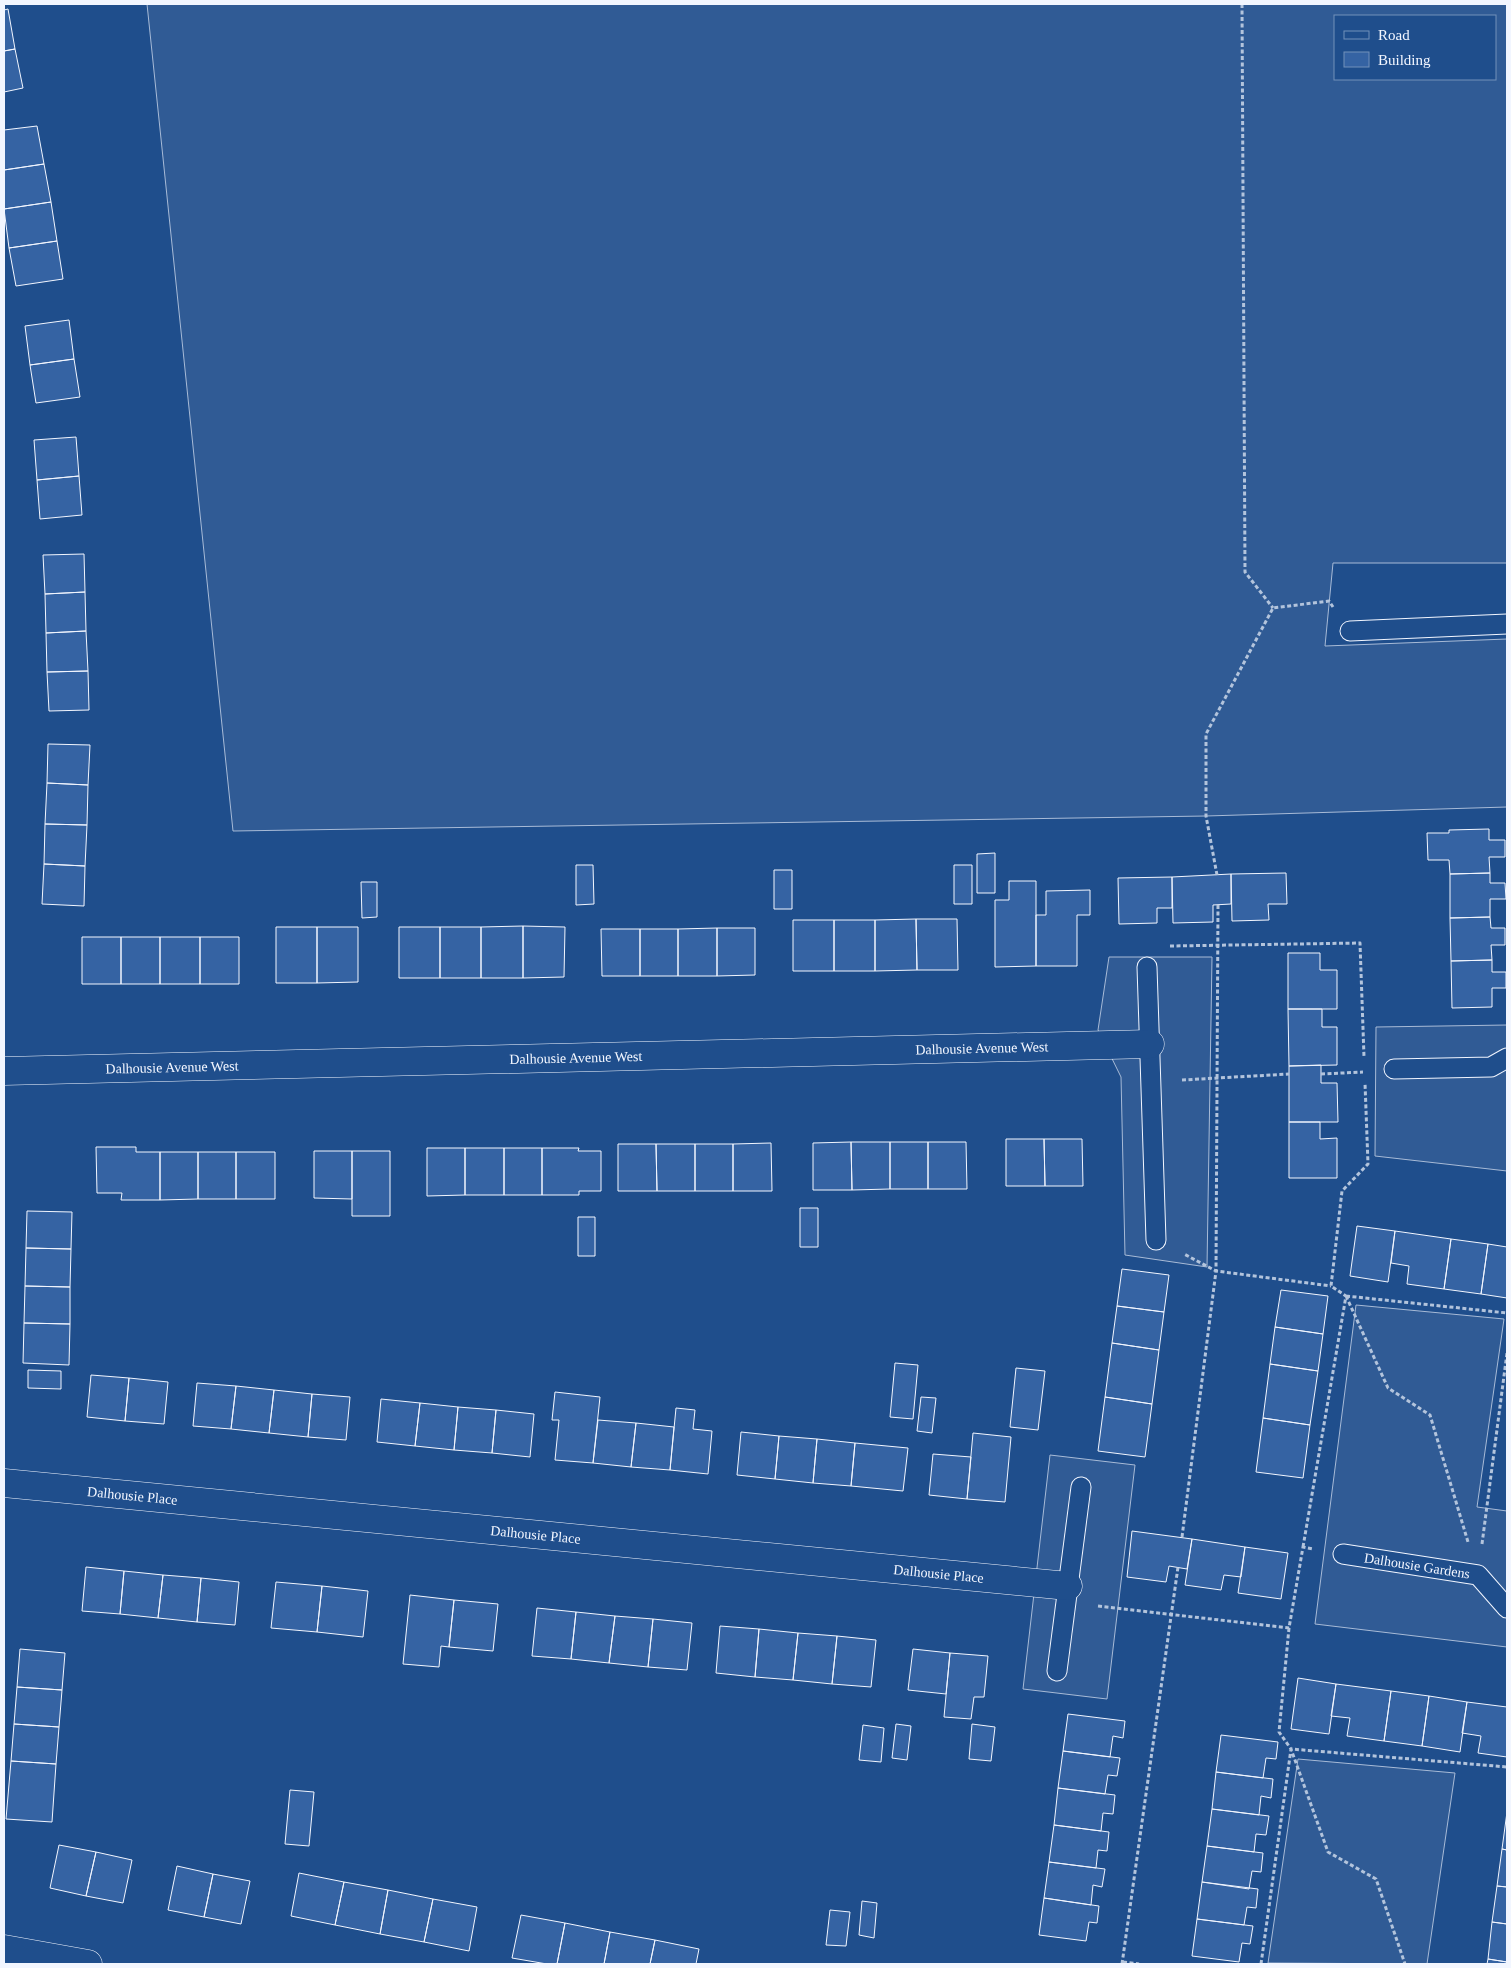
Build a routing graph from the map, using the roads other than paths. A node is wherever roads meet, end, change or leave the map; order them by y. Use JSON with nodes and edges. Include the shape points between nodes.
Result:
{"nodes":[{"id":1,"x":1507,"y":624,"type":"edge"},
{"id":2,"x":1350,"y":631,"type":"road end"},
{"id":3,"x":1147,"y":967,"type":"road end"},
{"id":4,"x":1150,"y":1044,"type":"junction"},
{"id":5,"x":1507,"y":1058,"type":"edge"},
{"id":6,"x":1394,"y":1069,"type":"road end"},
{"id":7,"x":4,"y":1071,"type":"edge"},
{"id":8,"x":1156,"y":1240,"type":"road end"},
{"id":9,"x":4,"y":1483,"type":"edge"},
{"id":10,"x":1081,"y":1487,"type":"dead end"},
{"id":11,"x":1343,"y":1554,"type":"road end"},
{"id":12,"x":1067,"y":1594,"type":"junction"},
{"id":13,"x":1507,"y":1608,"type":"edge"},
{"id":14,"x":1057,"y":1671,"type":"dead end"},
{"id":15,"x":4,"y":1949,"type":"edge"},
{"id":16,"x":88,"y":1964,"type":"edge"}],
"edges":[{"from":1,"to":2,"type":"lane"},
{"from":3,"to":4,"type":"lane"},
{"from":4,"to":7,"type":"street","name":"Dalhousie Avenue West"},
{"from":4,"to":8,"type":"lane"},
{"from":5,"to":6,"type":"lane","via":[[1491,1067]]},
{"from":9,"to":12,"type":"street","name":"Dalhousie Place"},
{"from":10,"to":12,"type":"lane"},
{"from":11,"to":13,"type":"lane","name":"Dalhousie Gardens","via":[[1478,1575]]},
{"from":12,"to":14,"type":"lane"},
{"from":15,"to":16,"type":"street"}]}
